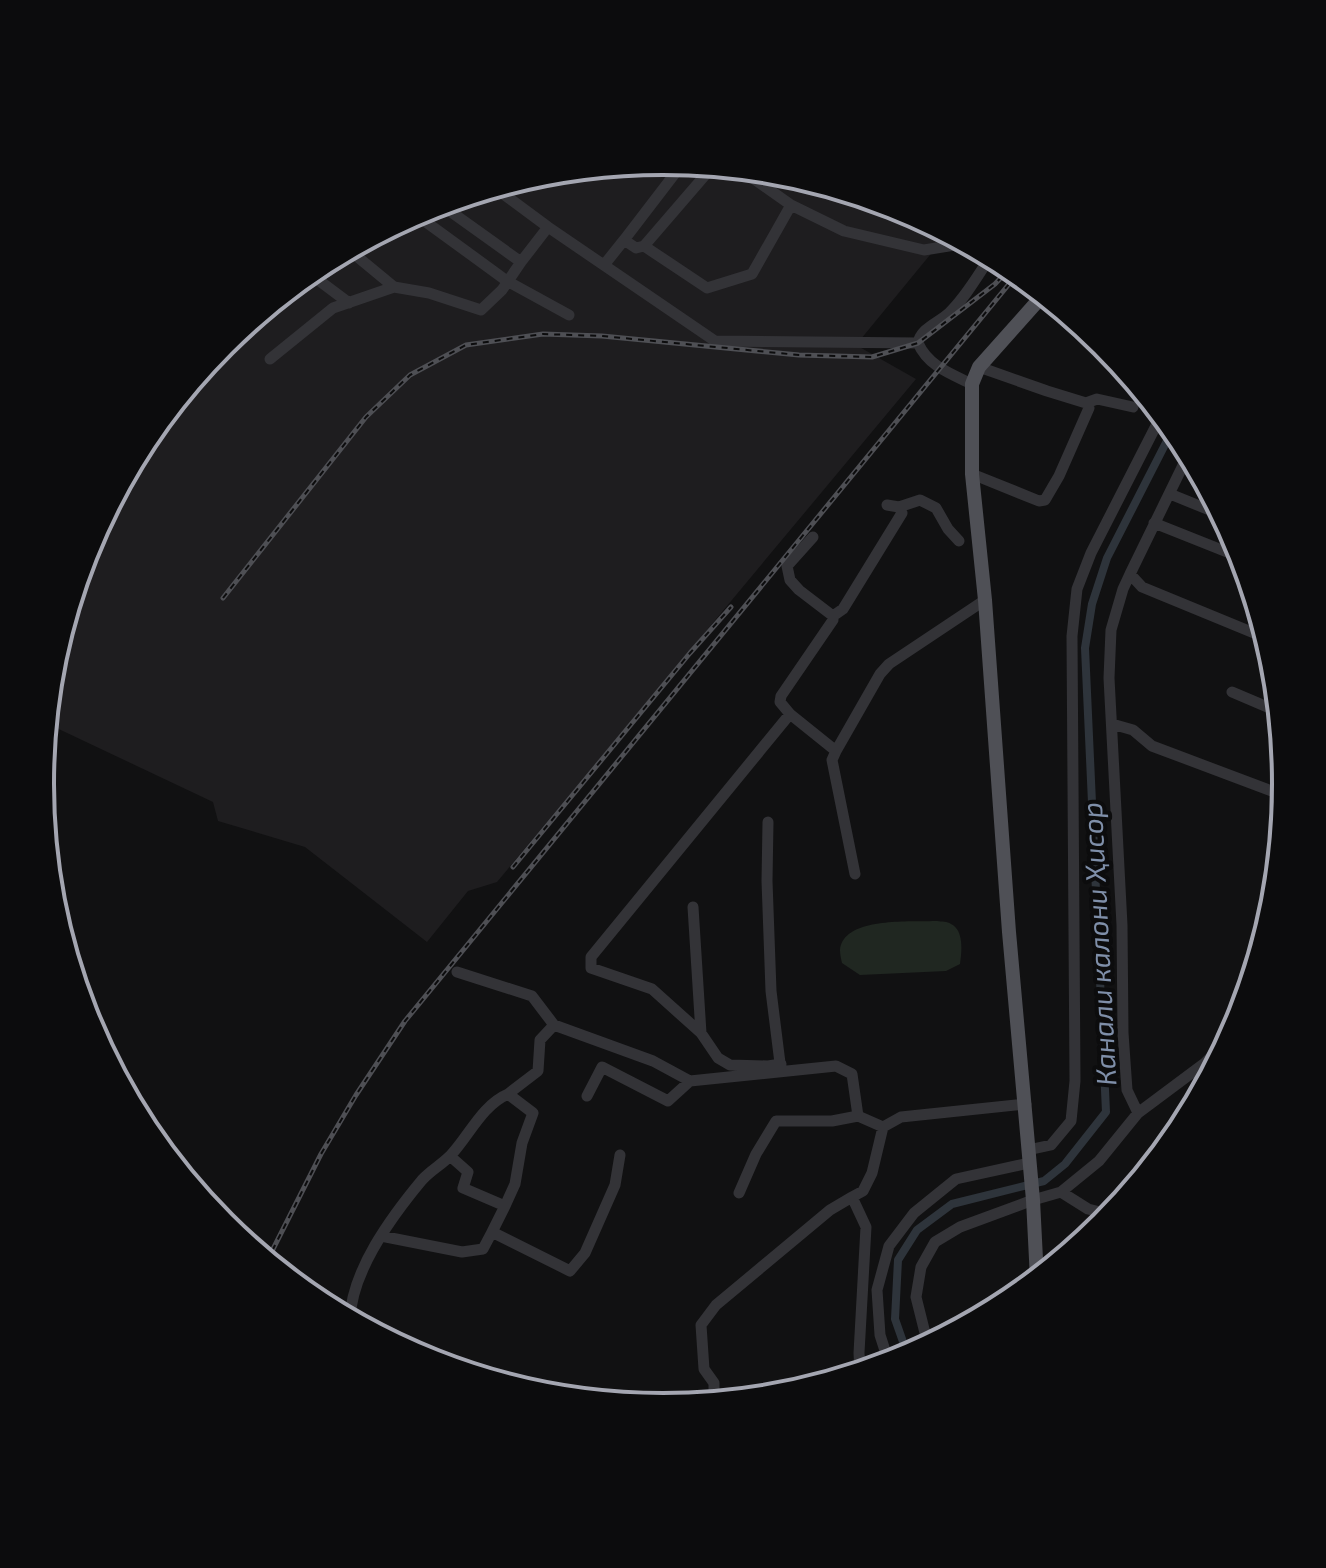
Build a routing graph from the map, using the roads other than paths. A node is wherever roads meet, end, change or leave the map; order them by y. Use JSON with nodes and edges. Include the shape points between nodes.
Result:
{"nodes":[{"id":1,"x":674,"y":175,"type":"edge"},
{"id":2,"x":704,"y":176,"type":"edge"},
{"id":3,"x":760,"y":183,"type":"edge"},
{"id":4,"x":506,"y":196,"type":"edge"},
{"id":5,"x":791,"y":205,"type":"junction"},
{"id":6,"x":453,"y":214,"type":"joint"},
{"id":7,"x":427,"y":223,"type":"edge"},
{"id":8,"x":548,"y":227,"type":"junction"},
{"id":9,"x":440,"y":232,"type":"junction"},
{"id":10,"x":624,"y":240,"type":"junction"},
{"id":11,"x":644,"y":246,"type":"junction"},
{"id":12,"x":947,"y":246,"type":"edge"},
{"id":13,"x":358,"y":257,"type":"edge"},
{"id":14,"x":521,"y":262,"type":"junction"},
{"id":15,"x":604,"y":265,"type":"junction"},
{"id":16,"x":983,"y":267,"type":"edge"},
{"id":17,"x":320,"y":281,"type":"edge"},
{"id":18,"x":507,"y":281,"type":"junction"},
{"id":19,"x":394,"y":287,"type":"junction"},
{"id":20,"x":349,"y":303,"type":"junction"},
{"id":21,"x":1037,"y":303,"type":"edge"},
{"id":22,"x":569,"y":315,"type":"dead end"},
{"id":23,"x":918,"y":343,"type":"junction"},
{"id":24,"x":270,"y":359,"type":"dead end"},
{"id":25,"x":979,"y":367,"type":"junction"},
{"id":26,"x":972,"y":384,"type":"junction"},
{"id":27,"x":1086,"y":403,"type":"junction"},
{"id":28,"x":1133,"y":407,"type":"dead end"},
{"id":29,"x":1156,"y":427,"type":"edge"},
{"id":30,"x":1182,"y":468,"type":"edge"},
{"id":31,"x":972,"y":474,"type":"junction"},
{"id":32,"x":1170,"y":494,"type":"junction"},
{"id":33,"x":1205,"y":508,"type":"edge"},
{"id":34,"x":1154,"y":523,"type":"junction"},
{"id":35,"x":813,"y":537,"type":"dead end"},
{"id":36,"x":959,"y":541,"type":"dead end"},
{"id":37,"x":1226,"y":552,"type":"edge"},
{"id":38,"x":1130,"y":574,"type":"junction"},
{"id":39,"x":985,"y":600,"type":"junction"},
{"id":40,"x":833,"y":616,"type":"junction"},
{"id":41,"x":1252,"y":632,"type":"edge"},
{"id":42,"x":1232,"y":692,"type":"dead end"},
{"id":43,"x":1267,"y":707,"type":"edge"},
{"id":44,"x":790,"y":714,"type":"junction"},
{"id":45,"x":1112,"y":724,"type":"junction"},
{"id":46,"x":836,"y":751,"type":"junction"},
{"id":47,"x":1272,"y":791,"type":"edge"},
{"id":48,"x":768,"y":822,"type":"dead end"},
{"id":49,"x":855,"y":874,"type":"dead end"},
{"id":50,"x":693,"y":907,"type":"dead end"},
{"id":51,"x":457,"y":972,"type":"dead end"},
{"id":52,"x":554,"y":1025,"type":"junction"},
{"id":53,"x":701,"y":1033,"type":"junction"},
{"id":54,"x":1203,"y":1065,"type":"edge"},
{"id":55,"x":781,"y":1068,"type":"junction"},
{"id":56,"x":690,"y":1081,"type":"junction"},
{"id":57,"x":508,"y":1094,"type":"junction"},
{"id":58,"x":587,"y":1096,"type":"dead end"},
{"id":59,"x":1026,"y":1104,"type":"junction"},
{"id":60,"x":1138,"y":1113,"type":"junction"},
{"id":61,"x":858,"y":1116,"type":"junction"},
{"id":62,"x":883,"y":1127,"type":"junction"},
{"id":63,"x":620,"y":1155,"type":"dead end"},
{"id":64,"x":450,"y":1156,"type":"junction"},
{"id":65,"x":1029,"y":1156,"type":"junction"},
{"id":66,"x":1061,"y":1192,"type":"junction"},
{"id":67,"x":739,"y":1193,"type":"dead end"},
{"id":68,"x":852,"y":1197,"type":"junction"},
{"id":69,"x":1033,"y":1200,"type":"junction"},
{"id":70,"x":505,"y":1206,"type":"junction"},
{"id":71,"x":1097,"y":1211,"type":"edge"},
{"id":72,"x":492,"y":1232,"type":"junction"},
{"id":73,"x":381,"y":1236,"type":"junction"},
{"id":74,"x":1036,"y":1265,"type":"edge"},
{"id":75,"x":352,"y":1308,"type":"edge"},
{"id":76,"x":925,"y":1333,"type":"edge"},
{"id":77,"x":885,"y":1351,"type":"edge"},
{"id":78,"x":859,"y":1361,"type":"edge"},
{"id":79,"x":714,"y":1391,"type":"edge"}],
"edges":[{"from":1,"to":10,"type":"street"},
{"from":2,"to":11,"type":"street"},
{"from":3,"to":5,"type":"street"},
{"from":4,"to":8,"type":"street"},
{"from":5,"to":11,"type":"street","via":[[752,274],[707,288]]},
{"from":5,"to":12,"type":"street","via":[[844,231],[893,244],[924,250]]},
{"from":6,"to":9,"type":"street"},
{"from":6,"to":14,"type":"street"},
{"from":7,"to":9,"type":"street"},
{"from":8,"to":14,"type":"street"},
{"from":8,"to":15,"type":"street"},
{"from":9,"to":18,"type":"street"},
{"from":10,"to":11,"type":"street","via":[[636,248]]},
{"from":10,"to":15,"type":"street"},
{"from":13,"to":19,"type":"street"},
{"from":14,"to":18,"type":"street"},
{"from":15,"to":23,"type":"street","via":[[715,341]]},
{"from":16,"to":23,"type":"street","via":[[962,298],[919,336]]},
{"from":17,"to":20,"type":"street"},
{"from":18,"to":19,"type":"street","via":[[481,310]]},
{"from":18,"to":22,"type":"street"},
{"from":19,"to":20,"type":"street"},
{"from":20,"to":24,"type":"street","via":[[333,308]]},
{"from":21,"to":25,"type":"main road"},
{"from":23,"to":26,"type":"street","via":[[940,369]]},
{"from":25,"to":26,"type":"main road"},
{"from":25,"to":27,"type":"street"},
{"from":26,"to":31,"type":"main road"},
{"from":27,"to":28,"type":"street","via":[[1097,399]]},
{"from":27,"to":31,"type":"street","via":[[1089,408],[1045,500]]},
{"from":29,"to":65,"type":"street","via":[[1077,589],[1072,636],[1075,1081],[1071,1121],[1051,1145]]},
{"from":30,"to":32,"type":"street"},
{"from":31,"to":39,"type":"main road"},
{"from":32,"to":33,"type":"street"},
{"from":32,"to":34,"type":"street"},
{"from":34,"to":37,"type":"street"},
{"from":34,"to":38,"type":"street"},
{"from":35,"to":40,"type":"street","via":[[787,566],[790,580]]},
{"from":36,"to":40,"type":"street","via":[[936,508],[920,500],[893,506],[902,513],[843,609]]},
{"from":38,"to":41,"type":"street","via":[[1142,587]]},
{"from":38,"to":45,"type":"street","via":[[1111,630]]},
{"from":39,"to":46,"type":"street","via":[[889,664]]},
{"from":39,"to":59,"type":"main road"},
{"from":40,"to":44,"type":"street","via":[[781,696]]},
{"from":42,"to":43,"type":"street"},
{"from":44,"to":46,"type":"street"},
{"from":44,"to":53,"type":"street","via":[[591,957],[591,968],[652,989]]},
{"from":45,"to":47,"type":"street","via":[[1133,730],[1152,746]]},
{"from":45,"to":60,"type":"street","via":[[1123,1033],[1127,1090]]},
{"from":46,"to":49,"type":"street","via":[[832,760]]},
{"from":48,"to":55,"type":"street","via":[[771,991]]},
{"from":50,"to":53,"type":"street"},
{"from":51,"to":52,"type":"street","via":[[532,996]]},
{"from":52,"to":56,"type":"street","via":[[653,1061]]},
{"from":52,"to":57,"type":"street","via":[[540,1040],[538,1071]]},
{"from":53,"to":55,"type":"street","via":[[718,1058],[730,1065]]},
{"from":54,"to":60,"type":"street"},
{"from":55,"to":56,"type":"street"},
{"from":55,"to":61,"type":"street","via":[[836,1066],[852,1074]]},
{"from":56,"to":58,"type":"street","via":[[668,1101],[602,1067]]},
{"from":57,"to":64,"type":"street","via":[[496,1100]]},
{"from":57,"to":70,"type":"street","via":[[533,1113]]},
{"from":59,"to":62,"type":"street","via":[[901,1117]]},
{"from":59,"to":65,"type":"main road"},
{"from":60,"to":66,"type":"street","via":[[1099,1161]]},
{"from":61,"to":62,"type":"street"},
{"from":61,"to":67,"type":"street","via":[[776,1121]]},
{"from":62,"to":68,"type":"street","via":[[872,1173],[863,1191]]},
{"from":63,"to":72,"type":"street","via":[[609,1199],[585,1253],[570,1271]]},
{"from":64,"to":70,"type":"street","via":[[468,1172],[463,1188]]},
{"from":64,"to":73,"type":"street","via":[[424,1178]]},
{"from":65,"to":69,"type":"main road"},
{"from":65,"to":77,"type":"street","via":[[956,1179],[914,1213],[889,1246],[877,1290]]},
{"from":66,"to":69,"type":"street"},
{"from":66,"to":71,"type":"street"},
{"from":68,"to":78,"type":"street","via":[[866,1227]]},
{"from":68,"to":79,"type":"street","via":[[716,1305],[701,1325],[704,1369]]},
{"from":69,"to":74,"type":"main road"},
{"from":69,"to":76,"type":"street","via":[[935,1242],[921,1267],[916,1297]]},
{"from":70,"to":72,"type":"street"},
{"from":72,"to":73,"type":"street","via":[[483,1249],[462,1252]]},
{"from":73,"to":75,"type":"street","via":[[359,1275]]}]}
